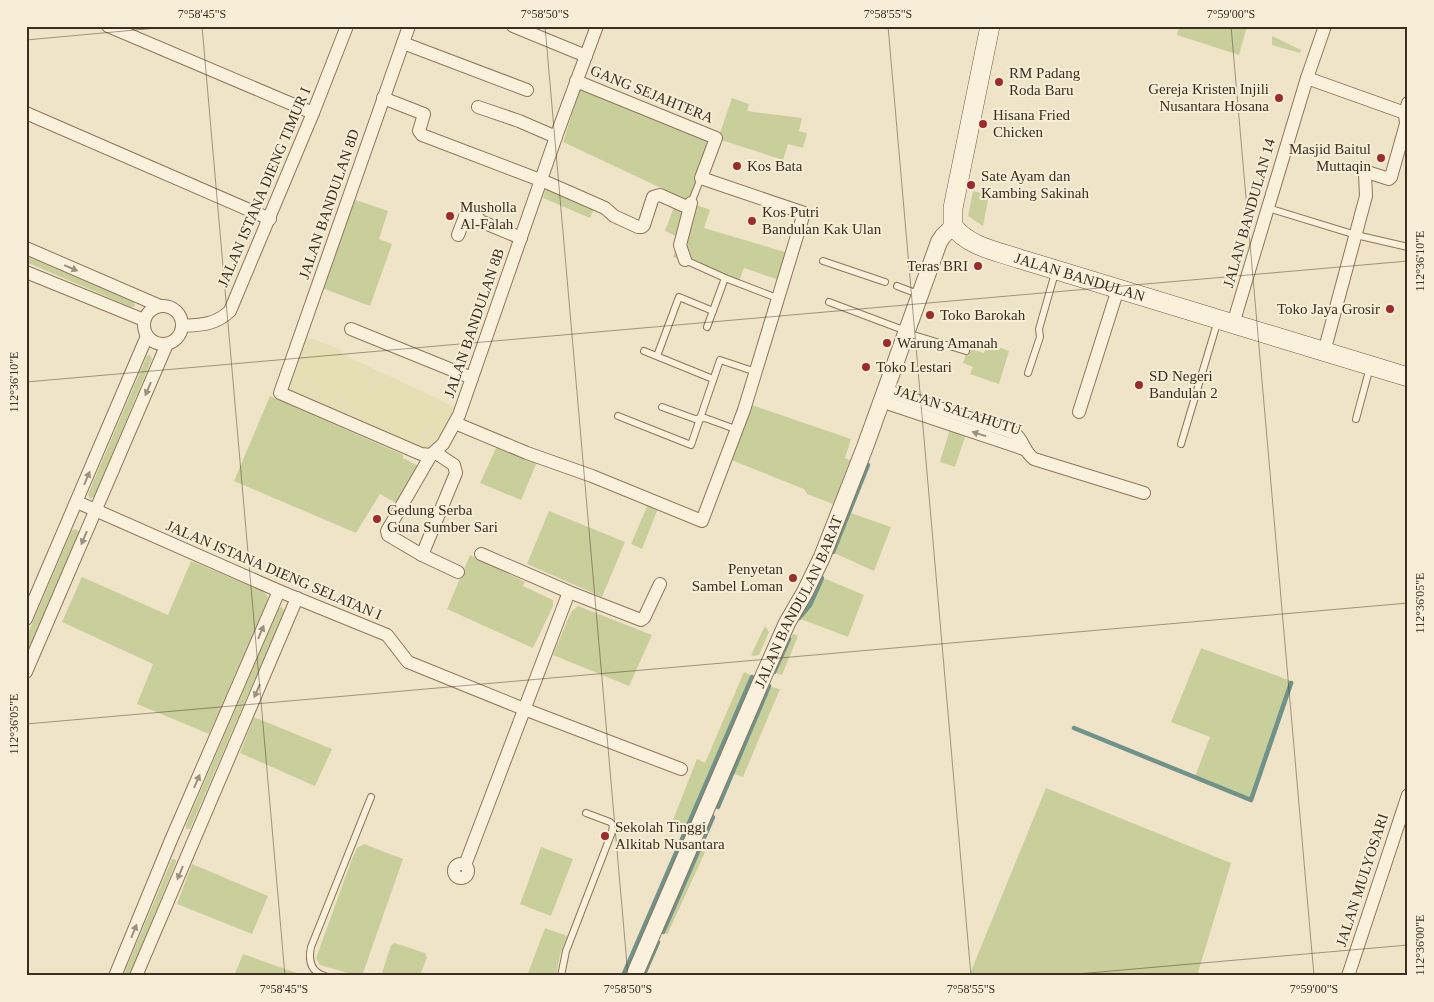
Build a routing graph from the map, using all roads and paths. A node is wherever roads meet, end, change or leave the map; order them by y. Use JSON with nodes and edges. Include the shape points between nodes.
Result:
{"nodes":[{"id":1,"x":108,"y":26,"type":"edge"},
{"id":2,"x":347,"y":26,"type":"edge"},
{"id":3,"x":409,"y":26,"type":"edge"},
{"id":4,"x":513,"y":26,"type":"edge"},
{"id":5,"x":597,"y":26,"type":"edge"},
{"id":6,"x":990,"y":26,"type":"edge"},
{"id":7,"x":1325,"y":26,"type":"edge"},
{"id":8,"x":403,"y":44,"type":"junction"},
{"id":9,"x":586,"y":56,"type":"junction"},
{"id":10,"x":1306,"y":78,"type":"junction"},
{"id":11,"x":576,"y":81,"type":"junction"},
{"id":12,"x":527,"y":90,"type":"dead end"},
{"id":13,"x":383,"y":98,"type":"junction"},
{"id":14,"x":478,"y":107,"type":"dead end"},
{"id":15,"x":26,"y":113,"type":"edge"},
{"id":16,"x":313,"y":113,"type":"junction"},
{"id":17,"x":1407,"y":116,"type":"edge"},
{"id":18,"x":556,"y":137,"type":"junction"},
{"id":19,"x":701,"y":178,"type":"junction"},
{"id":20,"x":541,"y":181,"type":"junction"},
{"id":21,"x":690,"y":205,"type":"junction"},
{"id":22,"x":1268,"y":208,"type":"junction"},
{"id":23,"x":270,"y":219,"type":"junction"},
{"id":24,"x":953,"y":226,"type":"junction"},
{"id":25,"x":458,"y":235,"type":"dead end"},
{"id":26,"x":1356,"y":235,"type":"junction"},
{"id":27,"x":521,"y":238,"type":"junction"},
{"id":28,"x":1408,"y":247,"type":"edge"},
{"id":29,"x":26,"y":248,"type":"edge"},
{"id":30,"x":685,"y":260,"type":"joint"},
{"id":31,"x":823,"y":261,"type":"dead end"},
{"id":32,"x":1056,"y":269,"type":"junction"},
{"id":33,"x":26,"y":272,"type":"edge"},
{"id":34,"x":725,"y":278,"type":"junction"},
{"id":35,"x":885,"y":282,"type":"dead end"},
{"id":36,"x":897,"y":286,"type":"dead end"},
{"id":37,"x":1118,"y":289,"type":"junction"},
{"id":38,"x":920,"y":294,"type":"junction"},
{"id":39,"x":777,"y":298,"type":"junction"},
{"id":40,"x":829,"y":302,"type":"dead end"},
{"id":41,"x":160,"y":306,"type":"junction"},
{"id":42,"x":713,"y":311,"type":"junction"},
{"id":43,"x":144,"y":320,"type":"junction"},
{"id":44,"x":1226,"y":321,"type":"junction"},
{"id":45,"x":182,"y":326,"type":"junction"},
{"id":46,"x":707,"y":327,"type":"dead end"},
{"id":47,"x":351,"y":329,"type":"dead end"},
{"id":48,"x":906,"y":332,"type":"junction"},
{"id":49,"x":147,"y":336,"type":"junction"},
{"id":50,"x":167,"y":344,"type":"junction"},
{"id":51,"x":644,"y":351,"type":"dead end"},
{"id":52,"x":966,"y":351,"type":"dead end"},
{"id":53,"x":1324,"y":352,"type":"junction"},
{"id":54,"x":657,"y":356,"type":"junction"},
{"id":55,"x":1370,"y":366,"type":"junction"},
{"id":56,"x":757,"y":372,"type":"junction"},
{"id":57,"x":1028,"y":373,"type":"dead end"},
{"id":58,"x":472,"y":378,"type":"junction"},
{"id":59,"x":1408,"y":378,"type":"edge"},
{"id":60,"x":713,"y":379,"type":"junction"},
{"id":61,"x":883,"y":395,"type":"junction"},
{"id":62,"x":662,"y":407,"type":"dead end"},
{"id":63,"x":1079,"y":412,"type":"dead end"},
{"id":64,"x":618,"y":416,"type":"dead end"},
{"id":65,"x":700,"y":418,"type":"junction"},
{"id":66,"x":1356,"y":419,"type":"dead end"},
{"id":67,"x":456,"y":423,"type":"junction"},
{"id":68,"x":738,"y":430,"type":"junction"},
{"id":69,"x":1181,"y":444,"type":"dead end"},
{"id":70,"x":434,"y":454,"type":"junction"},
{"id":71,"x":1144,"y":493,"type":"dead end"},
{"id":72,"x":77,"y":502,"type":"junction"},
{"id":73,"x":96,"y":511,"type":"junction"},
{"id":74,"x":481,"y":554,"type":"dead end"},
{"id":75,"x":422,"y":555,"type":"junction"},
{"id":76,"x":458,"y":572,"type":"dead end"},
{"id":77,"x":660,"y":584,"type":"dead end"},
{"id":78,"x":279,"y":591,"type":"junction"},
{"id":79,"x":569,"y":592,"type":"junction"},
{"id":80,"x":297,"y":598,"type":"junction"},
{"id":81,"x":26,"y":619,"type":"edge"},
{"id":82,"x":26,"y":672,"type":"edge"},
{"id":83,"x":524,"y":709,"type":"junction"},
{"id":84,"x":681,"y":768,"type":"dead end"},
{"id":85,"x":1408,"y":795,"type":"edge"},
{"id":86,"x":371,"y":797,"type":"dead end"},
{"id":87,"x":586,"y":813,"type":"dead end"},
{"id":88,"x":171,"y":840,"type":"junction"},
{"id":89,"x":190,"y":849,"type":"junction"},
{"id":90,"x":465,"y":865,"type":"dead end"},
{"id":91,"x":116,"y":976,"type":"edge"},
{"id":92,"x":136,"y":976,"type":"edge"},
{"id":93,"x":325,"y":976,"type":"edge"},
{"id":94,"x":562,"y":976,"type":"edge"},
{"id":95,"x":634,"y":976,"type":"edge"},
{"id":96,"x":1348,"y":976,"type":"edge"}],
"edges":[{"from":1,"to":16,"type":"street"},
{"from":2,"to":16,"type":"street","name":"JALAN ISTANA DIENG TIMUR I"},
{"from":3,"to":8,"type":"street","name":"JALAN BANDULAN 8D"},
{"from":4,"to":9,"type":"street"},
{"from":5,"to":9,"type":"street","name":"JALAN BANDULAN 8B"},
{"from":6,"to":24,"type":"main road","via":[[953,208]]},
{"from":7,"to":10,"type":"street","name":"JALAN BANDULAN 14"},
{"from":8,"to":12,"type":"street"},
{"from":8,"to":13,"type":"street","name":"JALAN BANDULAN 8D"},
{"from":9,"to":11,"type":"street","name":"JALAN BANDULAN 8B"},
{"from":10,"to":17,"type":"street"},
{"from":10,"to":22,"type":"street","name":"JALAN BANDULAN 14"},
{"from":11,"to":18,"type":"street","name":"JALAN BANDULAN 8B"},
{"from":11,"to":19,"type":"street","name":"GANG SEJAHTERA","via":[[716,138]]},
{"from":13,"to":20,"type":"street","via":[[424,114],[419,132],[422,135]]},
{"from":13,"to":70,"type":"street","name":"JALAN BANDULAN 8D","via":[[280,393],[421,454]]},
{"from":14,"to":18,"type":"street"},
{"from":15,"to":23,"type":"street"},
{"from":16,"to":23,"type":"street","name":"JALAN ISTANA DIENG TIMUR I"},
{"from":17,"to":26,"type":"street","via":[[1389,179],[1366,174],[1366,196]]},
{"from":18,"to":20,"type":"street","name":"JALAN BANDULAN 8B"},
{"from":19,"to":21,"type":"lane"},
{"from":19,"to":39,"type":"street","via":[[804,213],[802,233]]},
{"from":20,"to":21,"type":"street","via":[[605,208],[638,227],[644,225],[656,194]]},
{"from":20,"to":27,"type":"street","name":"JALAN BANDULAN 8B"},
{"from":21,"to":30,"type":"street","via":[[680,245]]},
{"from":22,"to":26,"type":"lane"},
{"from":22,"to":44,"type":"street","name":"JALAN BANDULAN 14"},
{"from":23,"to":45,"type":"street","name":"JALAN ISTANA DIENG TIMUR I","via":[[230,311],[213,323]]},
{"from":24,"to":32,"type":"main road","name":"JALAN BANDULAN","via":[[974,244]]},
{"from":24,"to":38,"type":"street","name":"JALAN BANDULAN BARAT","via":[[939,242]]},
{"from":25,"to":27,"type":"street","via":[[466,214]]},
{"from":26,"to":28,"type":"lane"},
{"from":26,"to":53,"type":"street"},
{"from":27,"to":58,"type":"street","name":"JALAN BANDULAN 8B"},
{"from":29,"to":41,"type":"street","one_way":true},
{"from":30,"to":34,"type":"lane"},
{"from":31,"to":35,"type":"lane"},
{"from":32,"to":37,"type":"main road","name":"JALAN BANDULAN"},
{"from":32,"to":57,"type":"lane"},
{"from":33,"to":43,"type":"street"},
{"from":34,"to":39,"type":"lane"},
{"from":34,"to":42,"type":"lane"},
{"from":36,"to":38,"type":"lane"},
{"from":37,"to":44,"type":"main road","name":"JALAN BANDULAN"},
{"from":37,"to":63,"type":"street"},
{"from":38,"to":48,"type":"street","name":"JALAN BANDULAN BARAT"},
{"from":39,"to":56,"type":"street"},
{"from":40,"to":48,"type":"lane"},
{"from":41,"to":43,"type":"street","via":[[149,312]]},
{"from":41,"to":45,"type":"street","via":[[173,309]]},
{"from":42,"to":46,"type":"lane"},
{"from":42,"to":54,"type":"lane","via":[[679,297]]},
{"from":43,"to":49,"type":"street"},
{"from":44,"to":53,"type":"main road","name":"JALAN BANDULAN"},
{"from":44,"to":69,"type":"lane"},
{"from":45,"to":50,"type":"street","via":[[178,338]]},
{"from":47,"to":58,"type":"street"},
{"from":48,"to":52,"type":"lane"},
{"from":48,"to":61,"type":"street","name":"JALAN BANDULAN BARAT"},
{"from":49,"to":50,"type":"street","via":[[156,343]]},
{"from":72,"to":49,"type":"street","one_way":true},
{"from":50,"to":73,"type":"street","one_way":true},
{"from":51,"to":54,"type":"lane"},
{"from":53,"to":55,"type":"main road","name":"JALAN BANDULAN"},
{"from":54,"to":60,"type":"lane"},
{"from":55,"to":59,"type":"main road","name":"JALAN BANDULAN"},
{"from":55,"to":66,"type":"lane"},
{"from":56,"to":60,"type":"lane","via":[[720,360]]},
{"from":56,"to":68,"type":"street"},
{"from":58,"to":67,"type":"street","name":"JALAN BANDULAN 8B"},
{"from":60,"to":65,"type":"lane"},
{"from":61,"to":71,"type":"street","name":"JALAN SALAHUTU","via":[[1024,449],[1034,459]]},
{"from":61,"to":95,"type":"street","name":"JALAN BANDULAN BARAT","via":[[822,557],[768,666]]},
{"from":62,"to":65,"type":"lane"},
{"from":64,"to":65,"type":"lane","via":[[691,444]]},
{"from":65,"to":68,"type":"lane"},
{"from":67,"to":68,"type":"street","via":[[702,521]]},
{"from":67,"to":70,"type":"street","name":"JALAN BANDULAN 8B"},
{"from":70,"to":75,"type":"street","via":[[454,464],[456,472]]},
{"from":70,"to":75,"type":"street","name":"JALAN BANDULAN 8B","via":[[387,531],[388,535]]},
{"from":72,"to":73,"type":"street","name":"JALAN ISTANA DIENG SELATAN I"},
{"from":72,"to":81,"type":"street"},
{"from":73,"to":78,"type":"street","name":"JALAN ISTANA DIENG SELATAN I"},
{"from":73,"to":82,"type":"street","one_way":true},
{"from":74,"to":79,"type":"street"},
{"from":75,"to":76,"type":"street"},
{"from":77,"to":79,"type":"street","via":[[642,620]]},
{"from":78,"to":80,"type":"street","name":"JALAN ISTANA DIENG SELATAN I"},
{"from":88,"to":78,"type":"street","one_way":true},
{"from":79,"to":83,"type":"street"},
{"from":80,"to":83,"type":"street","name":"JALAN ISTANA DIENG SELATAN I","via":[[387,636],[408,662]]},
{"from":80,"to":89,"type":"street","one_way":true},
{"from":83,"to":84,"type":"street","name":"JALAN ISTANA DIENG SELATAN I"},
{"from":83,"to":90,"type":"street"},
{"from":85,"to":96,"type":"street","name":"JALAN MULYOSARI"},
{"from":86,"to":93,"type":"lane","via":[[311,948],[309,961],[312,968]]},
{"from":87,"to":94,"type":"lane","via":[[613,826],[566,952]]},
{"from":88,"to":89,"type":"street"},
{"from":91,"to":88,"type":"street","one_way":true},
{"from":89,"to":92,"type":"street","one_way":true}]}
